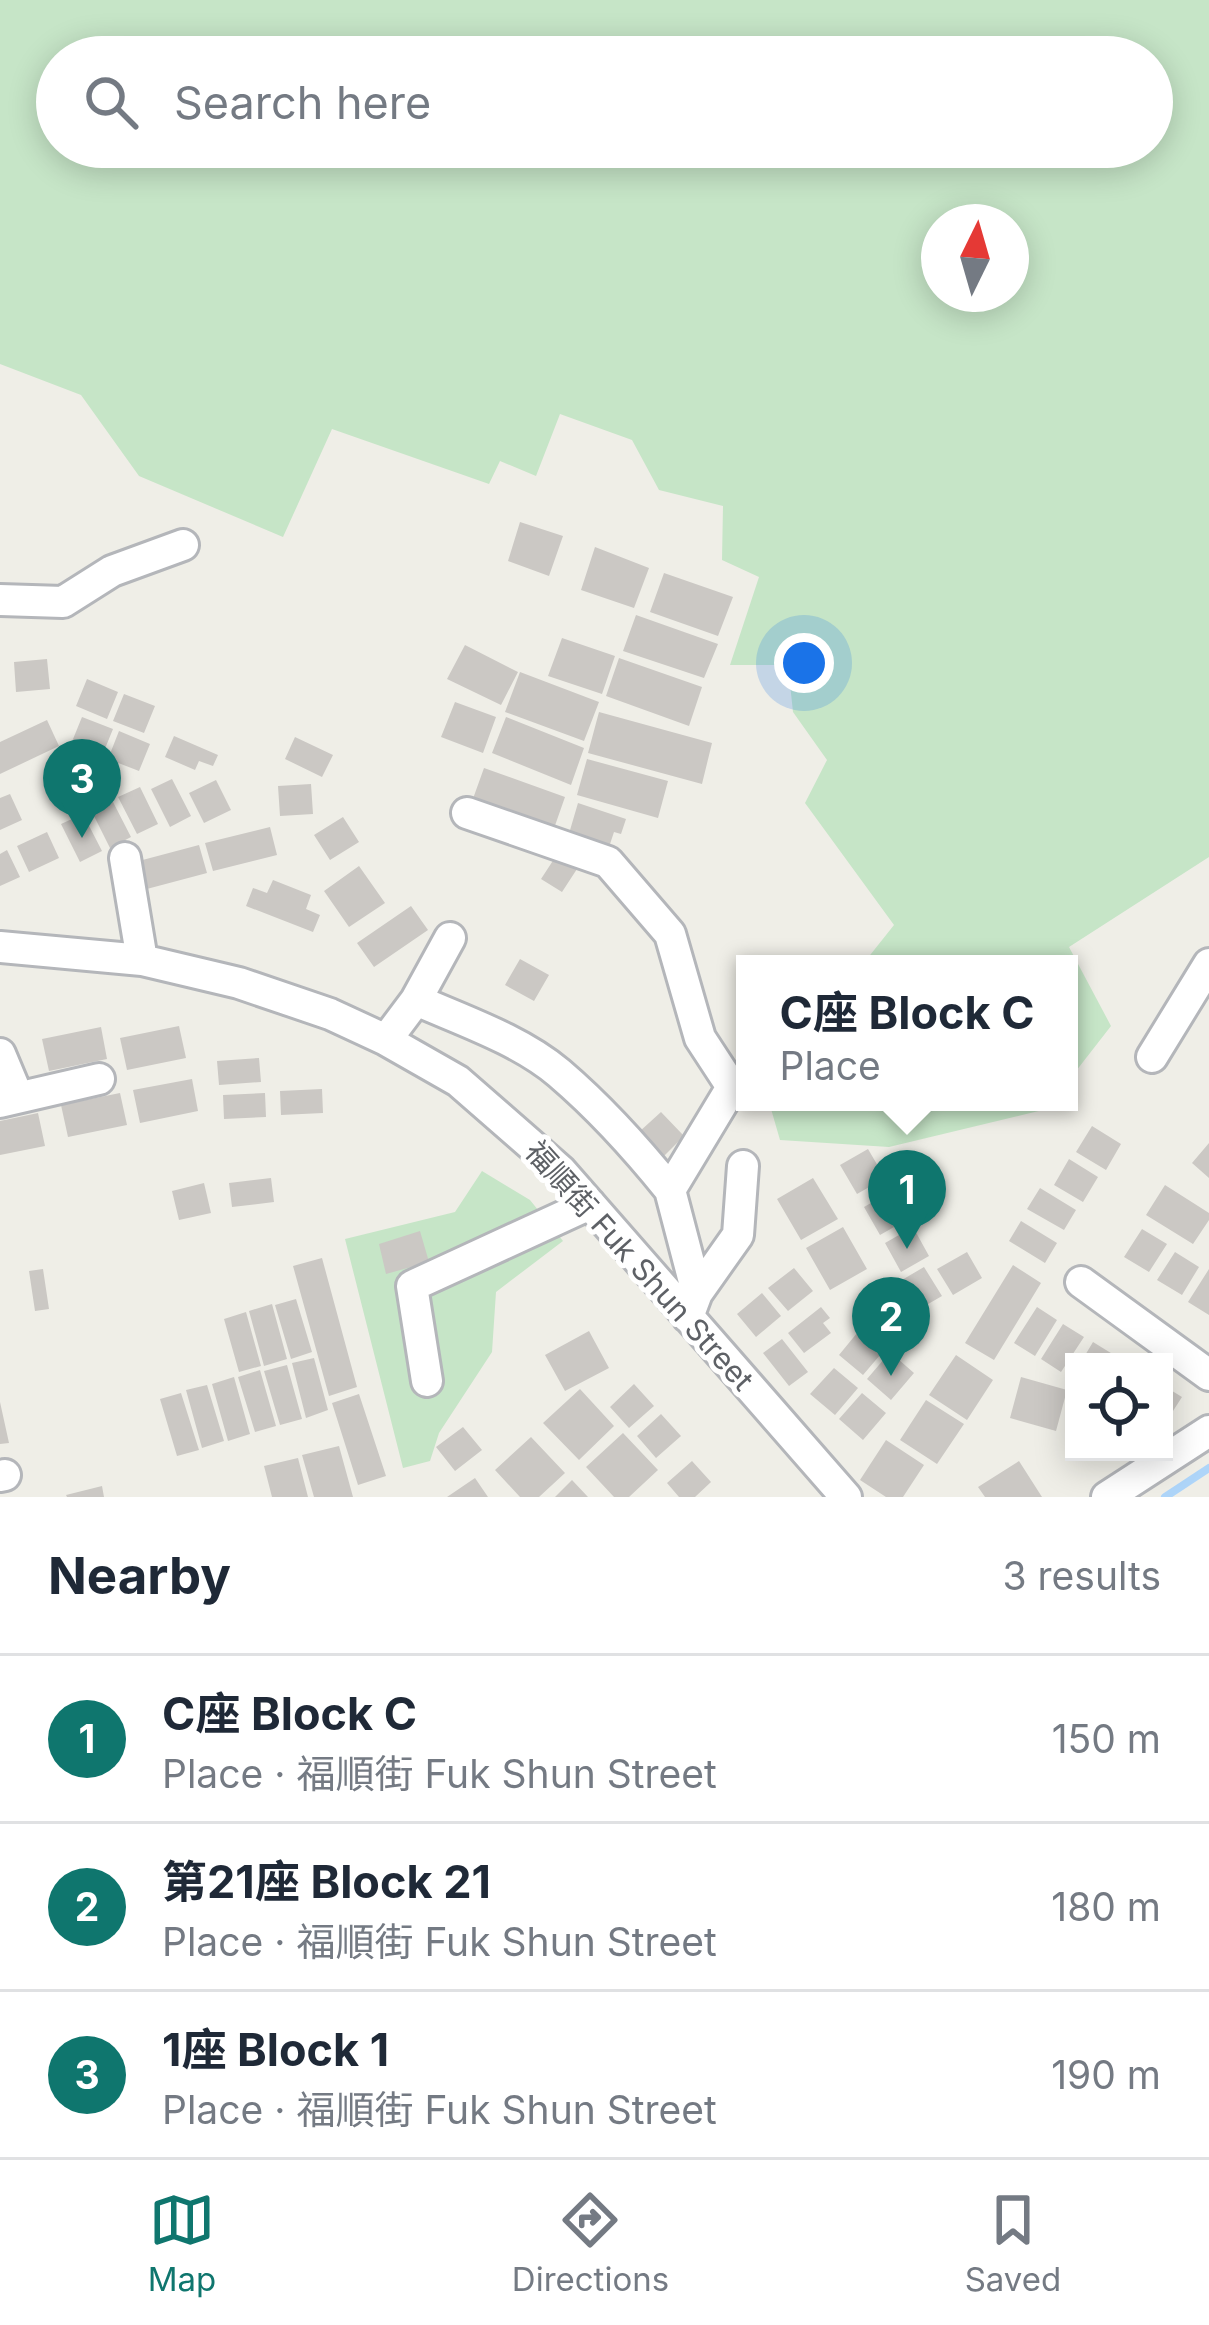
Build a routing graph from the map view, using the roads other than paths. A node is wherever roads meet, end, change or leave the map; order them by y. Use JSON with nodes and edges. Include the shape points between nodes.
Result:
{"nodes":[{"id":1,"x":183,"y":545,"type":"dead end"},
{"id":2,"x":0,"y":599,"type":"edge"},
{"id":3,"x":467,"y":813,"type":"dead end"},
{"id":4,"x":125,"y":858,"type":"dead end"},
{"id":5,"x":450,"y":938,"type":"dead end"},
{"id":6,"x":0,"y":947,"type":"edge"},
{"id":7,"x":142,"y":960,"type":"junction"},
{"id":8,"x":1209,"y":964,"type":"edge"},
{"id":9,"x":416,"y":1000,"type":"junction"},
{"id":10,"x":386,"y":1040,"type":"junction"},
{"id":11,"x":0,"y":1054,"type":"edge"},
{"id":12,"x":1152,"y":1057,"type":"dead end"},
{"id":13,"x":99,"y":1079,"type":"dead end"},
{"id":14,"x":736,"y":1080,"type":"edge"},
{"id":15,"x":736,"y":1089,"type":"edge"},
{"id":16,"x":9,"y":1100,"type":"edge"},
{"id":17,"x":742,"y":1166,"type":"dead end"},
{"id":18,"x":670,"y":1190,"type":"junction"},
{"id":19,"x":590,"y":1204,"type":"junction"},
{"id":20,"x":1081,"y":1282,"type":"dead end"},
{"id":21,"x":692,"y":1305,"type":"junction"},
{"id":22,"x":1209,"y":1375,"type":"edge"},
{"id":23,"x":427,"y":1381,"type":"dead end"},
{"id":24,"x":1209,"y":1431,"type":"edge"},
{"id":25,"x":846,"y":1497,"type":"edge"},
{"id":26,"x":1107,"y":1497,"type":"edge"}],
"edges":[{"from":1,"to":2,"type":"street","via":[[112,572],[63,602]]},
{"from":3,"to":14,"type":"street","via":[[608,862],[670,934],[700,1038]]},
{"from":4,"to":7,"type":"street"},
{"from":5,"to":9,"type":"street"},
{"from":6,"to":7,"type":"street","name":"福順街 Fuk Shun Street"},
{"from":7,"to":10,"type":"street","name":"福順街 Fuk Shun Street","via":[[239,983]]},
{"from":8,"to":12,"type":"street"},
{"from":9,"to":10,"type":"street"},
{"from":9,"to":18,"type":"street","via":[[556,1070]]},
{"from":10,"to":19,"type":"street","name":"福順街 Fuk Shun Street","via":[[458,1081]]},
{"from":11,"to":16,"type":"street"},
{"from":13,"to":16,"type":"street"},
{"from":15,"to":18,"type":"street"},
{"from":17,"to":21,"type":"street","via":[[738,1235]]},
{"from":18,"to":21,"type":"street"},
{"from":19,"to":21,"type":"street","name":"福順街 Fuk Shun Street"},
{"from":19,"to":23,"type":"street","via":[[412,1286]]},
{"from":20,"to":22,"type":"street"},
{"from":21,"to":25,"type":"street","name":"福順街 Fuk Shun Street"},
{"from":24,"to":26,"type":"street"}]}
